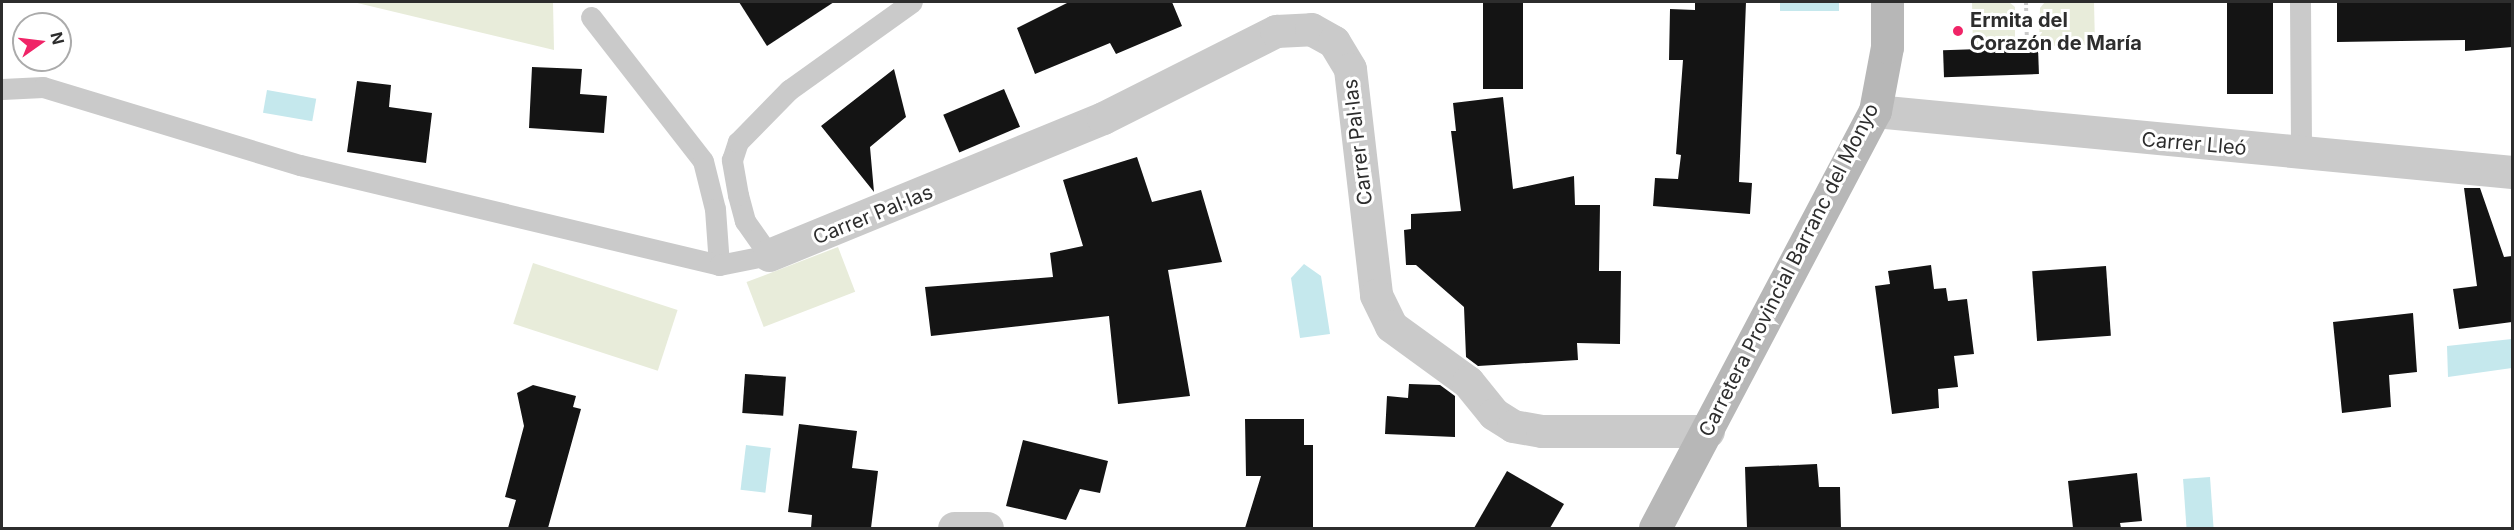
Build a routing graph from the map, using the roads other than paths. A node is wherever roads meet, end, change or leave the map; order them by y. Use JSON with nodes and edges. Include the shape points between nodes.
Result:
{"nodes":[{"id":1,"x":912,"y":2,"type":"edge"},
{"id":2,"x":1887,"y":2,"type":"edge"},
{"id":3,"x":2300,"y":2,"type":"edge"},
{"id":4,"x":591,"y":17,"type":"dead end"},
{"id":5,"x":2,"y":89,"type":"edge"},
{"id":6,"x":1875,"y":111,"type":"junction"},
{"id":7,"x":2301,"y":153,"type":"junction"},
{"id":8,"x":2512,"y":172,"type":"edge"},
{"id":9,"x":769,"y":255,"type":"junction"},
{"id":10,"x":719,"y":265,"type":"junction"},
{"id":11,"x":1708,"y":430,"type":"junction"},
{"id":12,"x":954,"y":528,"type":"edge"},
{"id":13,"x":987,"y":528,"type":"edge"},
{"id":14,"x":1655,"y":528,"type":"edge"}],
"edges":[{"from":1,"to":9,"type":"lane","via":[[789,90],[738,142],[732,160],[743,212]]},
{"from":2,"to":6,"type":"street","name":"Carretera Provincial Barranc del Monyo","via":[[1887,47]]},
{"from":3,"to":7,"type":"lane"},
{"from":4,"to":10,"type":"lane","via":[[703,161],[715,209]]},
{"from":5,"to":10,"type":"lane","via":[[43,87],[300,165]]},
{"from":6,"to":7,"type":"street","name":"Carrer Lleó"},
{"from":6,"to":11,"type":"street","name":"Carretera Provincial Barranc del Monyo"},
{"from":7,"to":8,"type":"street","name":"Carrer Lleó"},
{"from":9,"to":10,"type":"lane"},
{"from":9,"to":11,"type":"street","name":"Carrer Pal·las","via":[[1103,118],[1276,31],[1311,29],[1334,42],[1350,69],[1376,295],[1391,326],[1468,382],[1494,414],[1513,426],[1647,434]]},
{"from":11,"to":14,"type":"street","name":"Carretera Provincial Barranc del Monyo"},
{"from":12,"to":13,"type":"street"}]}
